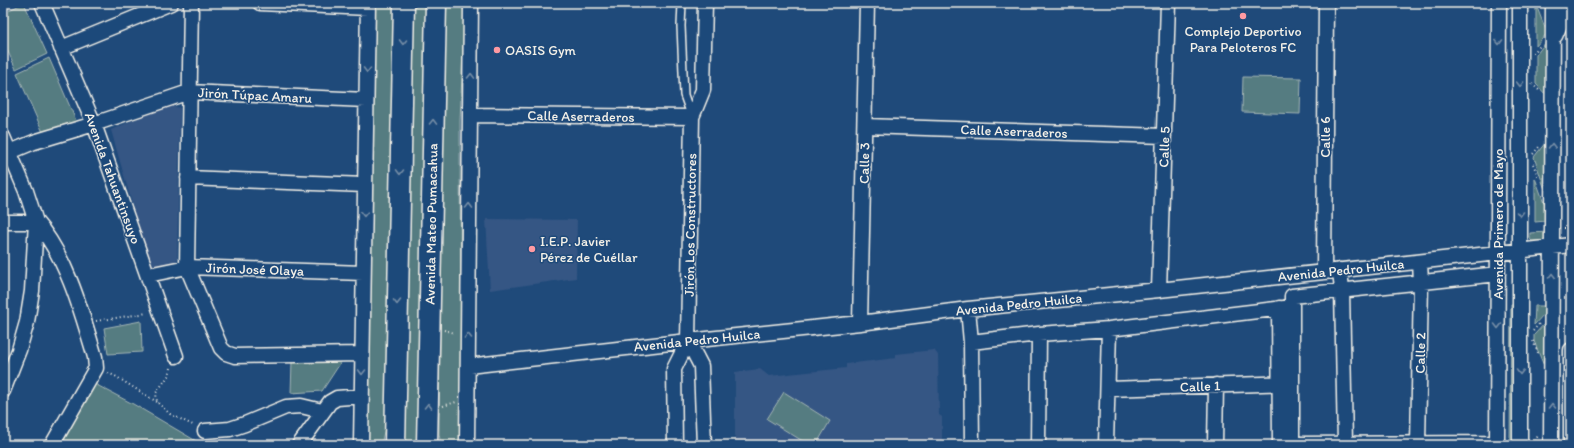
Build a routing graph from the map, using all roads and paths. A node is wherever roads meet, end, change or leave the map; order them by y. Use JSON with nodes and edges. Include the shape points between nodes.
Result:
{"nodes":[{"id":1,"x":42,"y":3,"type":"edge"},
{"id":2,"x":172,"y":3,"type":"edge"},
{"id":3,"x":190,"y":3,"type":"edge"},
{"id":4,"x":260,"y":3,"type":"edge"},
{"id":5,"x":404,"y":3,"type":"edge"},
{"id":6,"x":436,"y":3,"type":"edge"},
{"id":7,"x":471,"y":3,"type":"edge"},
{"id":8,"x":682,"y":3,"type":"edge"},
{"id":9,"x":705,"y":3,"type":"edge"},
{"id":10,"x":867,"y":3,"type":"edge"},
{"id":11,"x":1168,"y":3,"type":"edge"},
{"id":12,"x":1326,"y":3,"type":"edge"},
{"id":13,"x":1499,"y":3,"type":"edge"},
{"id":14,"x":1520,"y":3,"type":"edge"},
{"id":15,"x":1553,"y":3,"type":"edge"},
{"id":16,"x":1570,"y":3,"type":"edge"},
{"id":17,"x":368,"y":6,"type":"edge"},
{"id":18,"x":1553,"y":42,"type":"junction"},
{"id":19,"x":62,"y":48,"type":"junction"},
{"id":20,"x":189,"y":92,"type":"junction"},
{"id":21,"x":366,"y":100,"type":"junction"},
{"id":22,"x":470,"y":115,"type":"junction"},
{"id":23,"x":692,"y":118,"type":"junction"},
{"id":24,"x":94,"y":124,"type":"junction"},
{"id":25,"x":865,"y":126,"type":"junction"},
{"id":26,"x":1164,"y":136,"type":"junction"},
{"id":27,"x":3,"y":137,"type":"edge"},
{"id":28,"x":10,"y":152,"type":"junction"},
{"id":29,"x":188,"y":178,"type":"junction"},
{"id":30,"x":365,"y":185,"type":"junction"},
{"id":31,"x":3,"y":222,"type":"edge"},
{"id":32,"x":36,"y":222,"type":"junction"},
{"id":33,"x":1552,"y":228,"type":"junction"},
{"id":34,"x":1571,"y":228,"type":"edge"},
{"id":35,"x":1571,"y":245,"type":"edge"},
{"id":36,"x":1552,"y":247,"type":"junction"},
{"id":37,"x":1520,"y":250,"type":"junction"},
{"id":38,"x":1498,"y":253,"type":"junction"},
{"id":39,"x":1420,"y":262,"type":"junction"},
{"id":40,"x":186,"y":267,"type":"junction"},
{"id":41,"x":1340,"y":270,"type":"junction"},
{"id":42,"x":1324,"y":271,"type":"junction"},
{"id":43,"x":363,"y":273,"type":"junction"},
{"id":44,"x":1498,"y":274,"type":"junction"},
{"id":45,"x":148,"y":275,"type":"junction"},
{"id":46,"x":1290,"y":276,"type":"junction"},
{"id":47,"x":1421,"y":282,"type":"junction"},
{"id":48,"x":1159,"y":290,"type":"junction"},
{"id":49,"x":1342,"y":290,"type":"junction"},
{"id":50,"x":1552,"y":298,"type":"junction"},
{"id":51,"x":1571,"y":298,"type":"edge"},
{"id":52,"x":1288,"y":303,"type":"junction"},
{"id":53,"x":968,"y":309,"type":"junction"},
{"id":54,"x":161,"y":311,"type":"junction"},
{"id":55,"x":85,"y":323,"type":"junction"},
{"id":56,"x":860,"y":323,"type":"junction"},
{"id":57,"x":1109,"y":329,"type":"junction"},
{"id":58,"x":1039,"y":334,"type":"junction"},
{"id":59,"x":688,"y":341,"type":"junction"},
{"id":60,"x":971,"y":342,"type":"junction"},
{"id":61,"x":1571,"y":350,"type":"edge"},
{"id":62,"x":362,"y":354,"type":"junction"},
{"id":63,"x":176,"y":356,"type":"joint"},
{"id":64,"x":468,"y":366,"type":"junction"},
{"id":65,"x":396,"y":367,"type":"junction"},
{"id":66,"x":429,"y":367,"type":"junction"},
{"id":67,"x":96,"y":368,"type":"junction"},
{"id":68,"x":1286,"y":384,"type":"junction"},
{"id":69,"x":1216,"y":385,"type":"junction"},
{"id":70,"x":1108,"y":389,"type":"junction"},
{"id":71,"x":3,"y":391,"type":"edge"},
{"id":72,"x":362,"y":396,"type":"junction"},
{"id":73,"x":157,"y":402,"type":"junction"},
{"id":74,"x":322,"y":411,"type":"junction"},
{"id":75,"x":205,"y":431,"type":"joint"},
{"id":76,"x":1345,"y":444,"type":"edge"},
{"id":77,"x":1418,"y":444,"type":"junction"},
{"id":78,"x":1498,"y":444,"type":"edge"},
{"id":79,"x":52,"y":445,"type":"edge"},
{"id":80,"x":298,"y":445,"type":"edge"},
{"id":81,"x":361,"y":445,"type":"edge"},
{"id":82,"x":395,"y":445,"type":"edge"},
{"id":83,"x":427,"y":445,"type":"edge"},
{"id":84,"x":467,"y":445,"type":"edge"},
{"id":85,"x":675,"y":445,"type":"edge"},
{"id":86,"x":704,"y":445,"type":"edge"},
{"id":87,"x":972,"y":445,"type":"edge"},
{"id":88,"x":1038,"y":445,"type":"edge"},
{"id":89,"x":1106,"y":445,"type":"edge"},
{"id":90,"x":1215,"y":445,"type":"edge"},
{"id":91,"x":1288,"y":445,"type":"edge"},
{"id":92,"x":1520,"y":445,"type":"edge"},
{"id":93,"x":1552,"y":445,"type":"edge"},
{"id":94,"x":1571,"y":445,"type":"edge"}],
"edges":[{"from":1,"to":19,"type":"street","name":"Avenida Tahuantinsuyo"},
{"from":2,"to":19,"type":"street"},
{"from":3,"to":20,"type":"street"},
{"from":4,"to":17,"type":"street"},
{"from":5,"to":65,"type":"main road","one_way":true},
{"from":66,"to":6,"type":"main road","name":"Avenida Mateo Pumacahua","one_way":true},
{"from":22,"to":7,"type":"street","one_way":true},
{"from":8,"to":23,"type":"lane","via":[[684,95]]},
{"from":9,"to":23,"type":"street","name":"Jirón Los Constructores","via":[[702,90]]},
{"from":10,"to":25,"type":"street","name":"Calle 3"},
{"from":11,"to":26,"type":"street","name":"Calle 5"},
{"from":12,"to":42,"type":"street","name":"Calle 6"},
{"from":13,"to":38,"type":"street","name":"Avenida Primero de Mayo","one_way":true},
{"from":14,"to":37,"type":"street","name":"Avenida Primero de Mayo","one_way":true},
{"from":15,"to":18,"type":"street"},
{"from":16,"to":18,"type":"street"},
{"from":17,"to":21,"type":"street","one_way":true},
{"from":33,"to":18,"type":"street","one_way":true},
{"from":19,"to":24,"type":"street","name":"Avenida Tahuantinsuyo"},
{"from":20,"to":21,"type":"street","name":"Jirón Túpac Amaru"},
{"from":20,"to":24,"type":"street","name":"Jirón Túpac Amaru"},
{"from":20,"to":29,"type":"street"},
{"from":21,"to":30,"type":"street"},
{"from":22,"to":23,"type":"street","name":"Calle Aserraderos"},
{"from":64,"to":22,"type":"street","one_way":true},
{"from":23,"to":59,"type":"street","name":"Jirón Los Constructores"},
{"from":24,"to":28,"type":"street","name":"Jirón Túpac Amaru"},
{"from":24,"to":45,"type":"street","name":"Avenida Tahuantinsuyo"},
{"from":25,"to":26,"type":"street","name":"Calle Aserraderos"},
{"from":25,"to":56,"type":"street","name":"Calle 3"},
{"from":26,"to":48,"type":"street","name":"Calle 5"},
{"from":27,"to":28,"type":"street"},
{"from":28,"to":32,"type":"street"},
{"from":29,"to":30,"type":"street"},
{"from":29,"to":40,"type":"street"},
{"from":30,"to":43,"type":"street","one_way":true},
{"from":31,"to":32,"type":"street"},
{"from":32,"to":55,"type":"street","via":[[57,251]]},
{"from":32,"to":71,"type":"street","via":[[32,291],[27,322]]},
{"from":33,"to":34,"type":"path"},
{"from":33,"to":36,"type":"street"},
{"from":35,"to":36,"type":"street","name":"Avenida Pedro Huilca"},
{"from":36,"to":37,"type":"street","name":"Avenida Pedro Huilca"},
{"from":50,"to":36,"type":"street","one_way":true},
{"from":37,"to":38,"type":"street","name":"Avenida Pedro Huilca"},
{"from":37,"to":92,"type":"street","name":"Avenida Primero de Mayo","one_way":true},
{"from":38,"to":39,"type":"street","name":"Avenida Pedro Huilca"},
{"from":38,"to":44,"type":"street","name":"Avenida Primero de Mayo"},
{"from":39,"to":41,"type":"street","name":"Avenida Pedro Huilca"},
{"from":39,"to":47,"type":"street","name":"Calle 2"},
{"from":40,"to":43,"type":"street","name":"Jirón José Olaya"},
{"from":40,"to":45,"type":"street","name":"Jirón José Olaya"},
{"from":40,"to":62,"type":"street","via":[[221,348],[226,353],[234,356]]},
{"from":41,"to":42,"type":"street","name":"Avenida Pedro Huilca"},
{"from":41,"to":49,"type":"street"},
{"from":42,"to":46,"type":"street","name":"Avenida Pedro Huilca"},
{"from":43,"to":62,"type":"street"},
{"from":44,"to":47,"type":"street"},
{"from":44,"to":78,"type":"street","name":"Avenida Primero de Mayo","one_way":true},
{"from":45,"to":54,"type":"street","name":"Avenida Tahuantinsuyo"},
{"from":46,"to":48,"type":"street","name":"Avenida Pedro Huilca"},
{"from":46,"to":52,"type":"street"},
{"from":47,"to":49,"type":"street"},
{"from":47,"to":77,"type":"street","name":"Calle 2"},
{"from":48,"to":53,"type":"street","name":"Avenida Pedro Huilca"},
{"from":49,"to":52,"type":"street"},
{"from":49,"to":76,"type":"street"},
{"from":50,"to":51,"type":"path"},
{"from":93,"to":50,"type":"street","one_way":true},
{"from":52,"to":57,"type":"street"},
{"from":52,"to":68,"type":"street"},
{"from":53,"to":56,"type":"street","name":"Avenida Pedro Huilca"},
{"from":53,"to":60,"type":"street"},
{"from":54,"to":55,"type":"path"},
{"from":54,"to":63,"type":"street","name":"Avenida Tahuantinsuyo"},
{"from":55,"to":67,"type":"street"},
{"from":56,"to":59,"type":"street","name":"Avenida Pedro Huilca"},
{"from":57,"to":58,"type":"street"},
{"from":57,"to":70,"type":"street"},
{"from":58,"to":60,"type":"street"},
{"from":58,"to":88,"type":"street"},
{"from":59,"to":64,"type":"street","name":"Avenida Pedro Huilca"},
{"from":59,"to":85,"type":"street","name":"Jirón Los Constructores","via":[[674,369]]},
{"from":59,"to":86,"type":"street","via":[[701,366]]},
{"from":60,"to":87,"type":"street"},
{"from":61,"to":94,"type":"street"},
{"from":62,"to":72,"type":"street","one_way":true},
{"from":63,"to":73,"type":"path","via":[[169,375],[156,393]]},
{"from":64,"to":84,"type":"street"},
{"from":65,"to":66,"type":"main road"},
{"from":65,"to":82,"type":"main road"},
{"from":83,"to":66,"type":"main road","name":"Avenida Mateo Pumacahua","one_way":true},
{"from":67,"to":73,"type":"path","via":[[115,376]]},
{"from":67,"to":79,"type":"street"},
{"from":68,"to":69,"type":"street","name":"Calle 1"},
{"from":68,"to":91,"type":"street"},
{"from":69,"to":70,"type":"street","name":"Calle 1"},
{"from":69,"to":90,"type":"street"},
{"from":70,"to":89,"type":"street"},
{"from":72,"to":74,"type":"street","via":[[337,398]]},
{"from":72,"to":81,"type":"street"},
{"from":73,"to":75,"type":"path","via":[[170,414]]},
{"from":74,"to":75,"type":"street","via":[[301,406],[286,407],[230,429]]},
{"from":74,"to":80,"type":"street"},
{"from":76,"to":77,"type":"street"},
{"from":76,"to":91,"type":"street"},
{"from":77,"to":78,"type":"street"}]}
